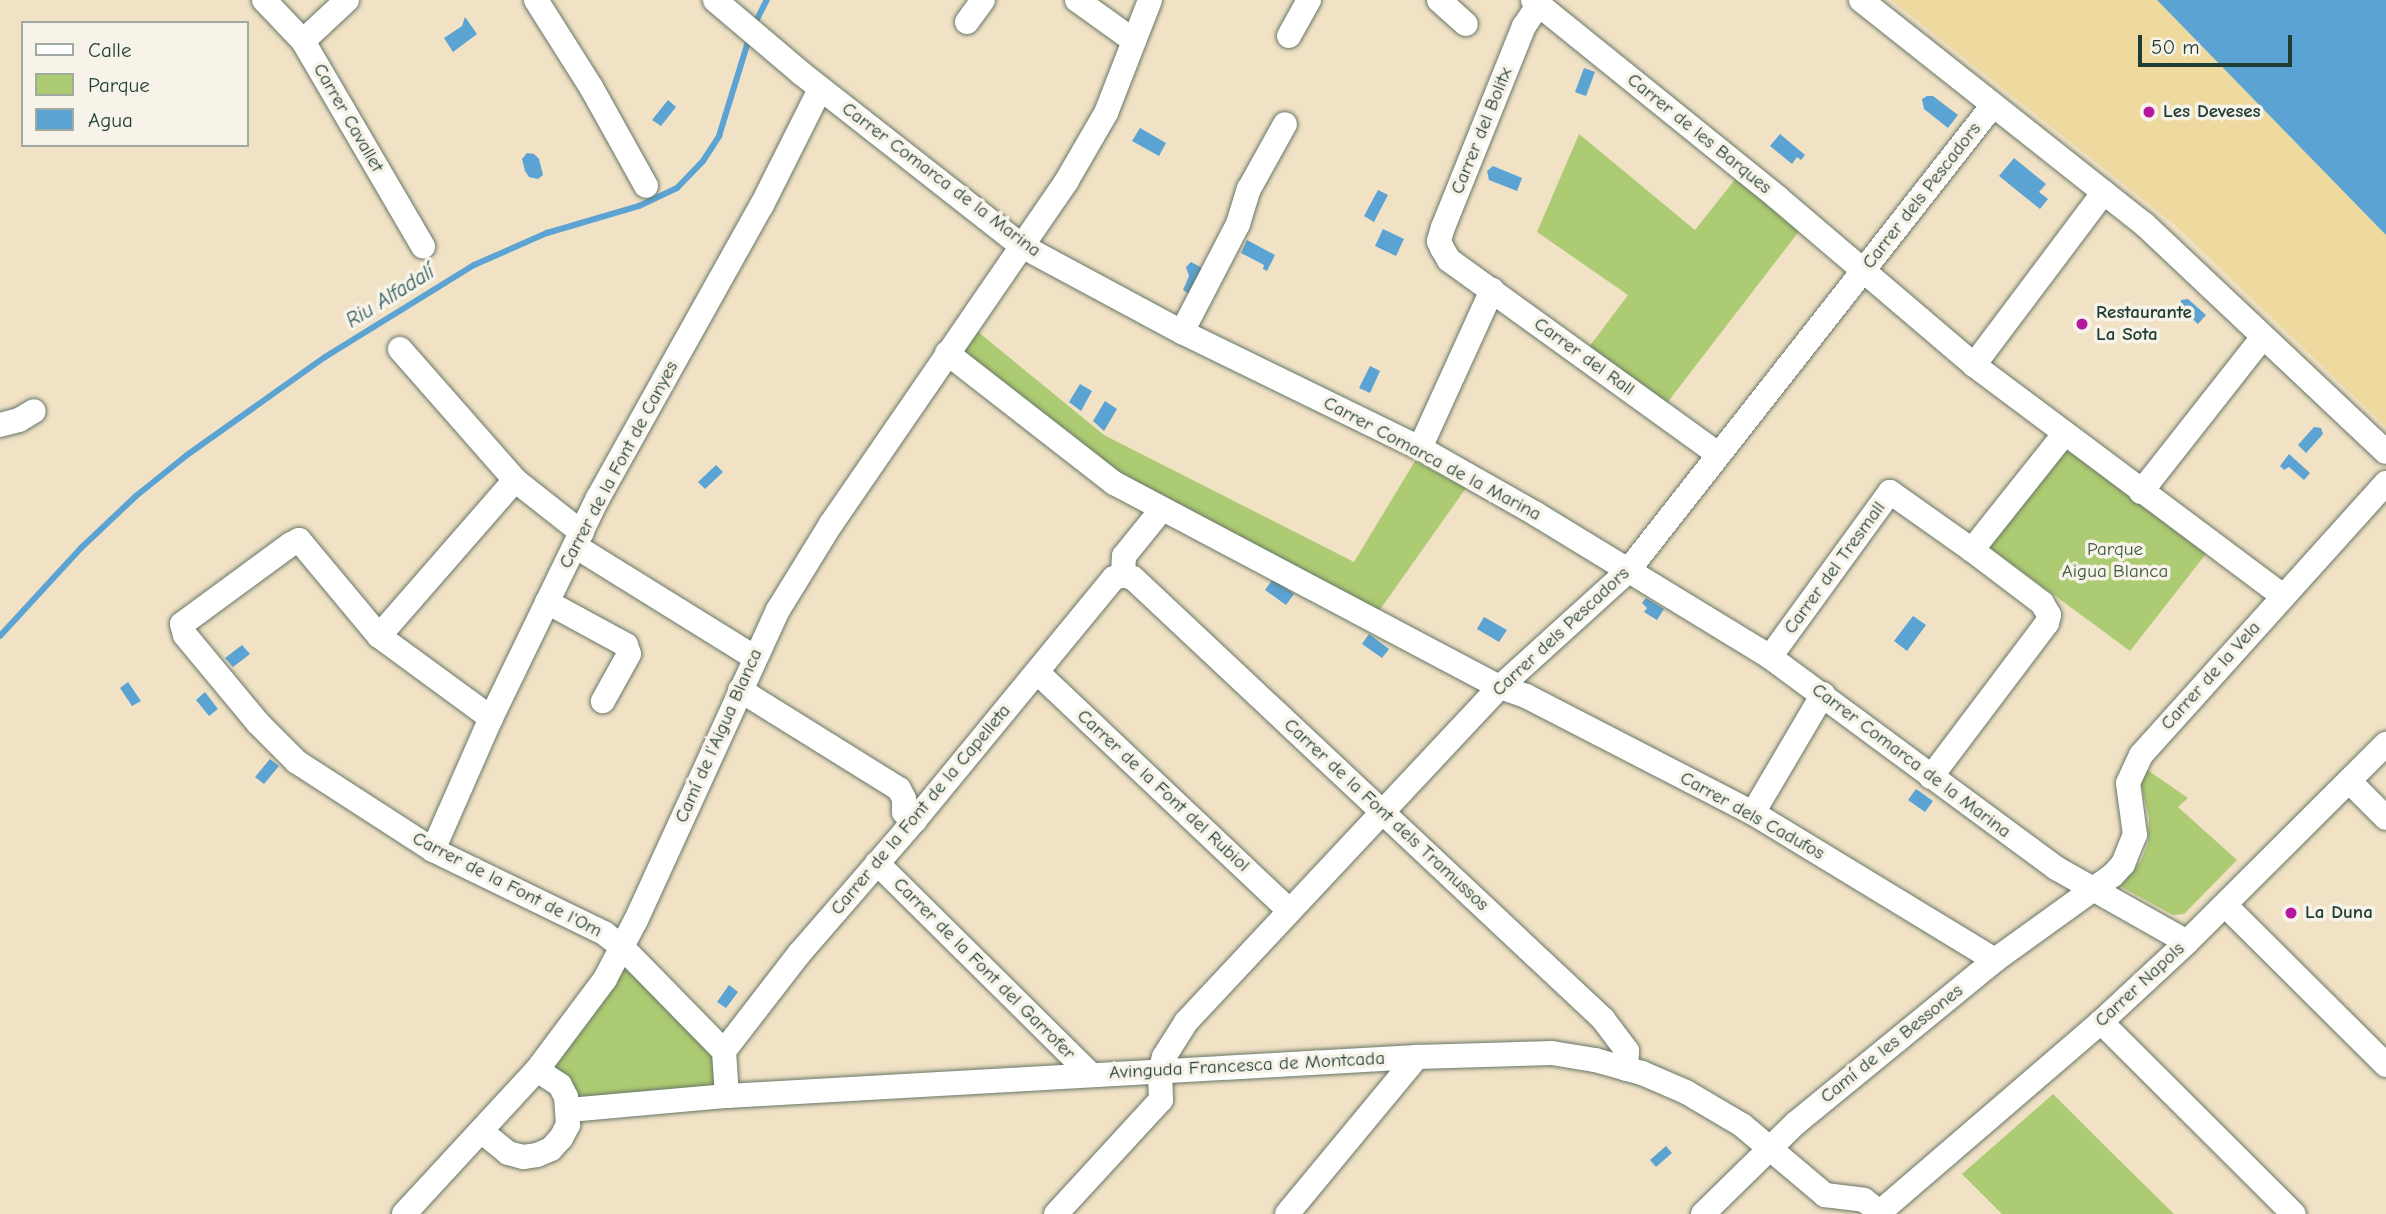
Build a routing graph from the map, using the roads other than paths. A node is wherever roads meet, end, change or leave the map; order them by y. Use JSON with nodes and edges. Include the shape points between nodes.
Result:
{"nodes":[{"id":1,"x":264,"y":0,"type":"edge"},
{"id":2,"x":347,"y":0,"type":"edge"},
{"id":3,"x":536,"y":0,"type":"edge"},
{"id":4,"x":983,"y":0,"type":"edge"},
{"id":5,"x":1077,"y":0,"type":"edge"},
{"id":6,"x":1150,"y":0,"type":"edge"},
{"id":7,"x":1309,"y":0,"type":"edge"},
{"id":8,"x":1438,"y":0,"type":"edge"},
{"id":9,"x":1861,"y":0,"type":"edge"},
{"id":10,"x":1536,"y":2,"type":"edge"},
{"id":11,"x":723,"y":7,"type":"edge"},
{"id":12,"x":967,"y":22,"type":"dead end"},
{"id":13,"x":1466,"y":24,"type":"dead end"},
{"id":14,"x":1289,"y":36,"type":"dead end"},
{"id":15,"x":303,"y":40,"type":"junction"},
{"id":16,"x":1134,"y":41,"type":"junction"},
{"id":17,"x":820,"y":89,"type":"junction"},
{"id":18,"x":1993,"y":105,"type":"junction"},
{"id":19,"x":1285,"y":124,"type":"dead end"},
{"id":20,"x":646,"y":186,"type":"dead end"},
{"id":21,"x":2104,"y":192,"type":"junction"},
{"id":22,"x":424,"y":246,"type":"dead end"},
{"id":23,"x":1022,"y":246,"type":"junction"},
{"id":24,"x":1449,"y":260,"type":"joint"},
{"id":25,"x":1863,"y":270,"type":"junction"},
{"id":26,"x":1492,"y":290,"type":"junction"},
{"id":27,"x":1182,"y":332,"type":"junction"},
{"id":28,"x":2263,"y":337,"type":"junction"},
{"id":29,"x":400,"y":349,"type":"dead end"},
{"id":30,"x":947,"y":353,"type":"junction"},
{"id":31,"x":1975,"y":365,"type":"junction"},
{"id":32,"x":34,"y":411,"type":"dead end"},
{"id":33,"x":0,"y":425,"type":"edge"},
{"id":34,"x":2066,"y":433,"type":"junction"},
{"id":35,"x":1420,"y":448,"type":"junction"},
{"id":36,"x":2386,"y":452,"type":"edge"},
{"id":37,"x":1718,"y":454,"type":"junction"},
{"id":38,"x":515,"y":480,"type":"junction"},
{"id":39,"x":2386,"y":483,"type":"edge"},
{"id":40,"x":2141,"y":492,"type":"junction"},
{"id":41,"x":1163,"y":509,"type":"junction"},
{"id":42,"x":578,"y":540,"type":"junction"},
{"id":43,"x":1972,"y":550,"type":"junction"},
{"id":44,"x":1627,"y":572,"type":"junction"},
{"id":45,"x":1123,"y":576,"type":"junction"},
{"id":46,"x":2283,"y":596,"type":"junction"},
{"id":47,"x":547,"y":602,"type":"junction"},
{"id":48,"x":379,"y":636,"type":"junction"},
{"id":49,"x":754,"y":657,"type":"junction"},
{"id":50,"x":1770,"y":657,"type":"junction"},
{"id":51,"x":1038,"y":673,"type":"junction"},
{"id":52,"x":1500,"y":687,"type":"junction"},
{"id":53,"x":740,"y":690,"type":"junction"},
{"id":54,"x":1823,"y":694,"type":"junction"},
{"id":55,"x":603,"y":701,"type":"dead end"},
{"id":56,"x":491,"y":718,"type":"junction"},
{"id":57,"x":2386,"y":744,"type":"edge"},
{"id":58,"x":1931,"y":777,"type":"junction"},
{"id":59,"x":2349,"y":781,"type":"junction"},
{"id":60,"x":1385,"y":813,"type":"junction"},
{"id":61,"x":1753,"y":813,"type":"junction"},
{"id":62,"x":2386,"y":818,"type":"edge"},
{"id":63,"x":915,"y":820,"type":"junction"},
{"id":64,"x":433,"y":850,"type":"junction"},
{"id":65,"x":877,"y":863,"type":"junction"},
{"id":66,"x":2094,"y":890,"type":"junction"},
{"id":67,"x":2225,"y":905,"type":"junction"},
{"id":68,"x":1289,"y":910,"type":"junction"},
{"id":69,"x":2187,"y":942,"type":"junction"},
{"id":70,"x":622,"y":947,"type":"junction"},
{"id":71,"x":1995,"y":960,"type":"junction"},
{"id":72,"x":2101,"y":1022,"type":"junction"},
{"id":73,"x":724,"y":1051,"type":"junction"},
{"id":74,"x":1417,"y":1056,"type":"junction"},
{"id":75,"x":2386,"y":1065,"type":"edge"},
{"id":76,"x":1626,"y":1069,"type":"junction"},
{"id":77,"x":537,"y":1070,"type":"junction"},
{"id":78,"x":1161,"y":1071,"type":"junction"},
{"id":79,"x":1091,"y":1075,"type":"junction"},
{"id":80,"x":727,"y":1096,"type":"junction"},
{"id":81,"x":569,"y":1110,"type":"junction"},
{"id":82,"x":481,"y":1131,"type":"junction"},
{"id":83,"x":1770,"y":1148,"type":"junction"},
{"id":84,"x":1881,"y":1213,"type":"edge"},
{"id":85,"x":404,"y":1214,"type":"edge"},
{"id":86,"x":1056,"y":1214,"type":"edge"},
{"id":87,"x":1287,"y":1214,"type":"edge"},
{"id":88,"x":1703,"y":1214,"type":"edge"},
{"id":89,"x":2294,"y":1214,"type":"edge"}],
"edges":[{"from":1,"to":15,"type":"street"},
{"from":2,"to":15,"type":"street","name":"Carrer Cavallet"},
{"from":3,"to":20,"type":"street"},
{"from":4,"to":12,"type":"street"},
{"from":5,"to":16,"type":"street"},
{"from":6,"to":16,"type":"street","name":"Camí de l’Aigua Blanca"},
{"from":7,"to":14,"type":"street"},
{"from":8,"to":13,"type":"street"},
{"from":9,"to":18,"type":"street"},
{"from":10,"to":24,"type":"street","name":"Carrer del Bolitx","via":[[1443,228],[1440,241]]},
{"from":10,"to":25,"type":"street","name":"Carrer de les Barques"},
{"from":11,"to":17,"type":"street","name":"Carrer Comarca de la Marina"},
{"from":15,"to":22,"type":"street","name":"Carrer Cavallet"},
{"from":16,"to":23,"type":"street","name":"Camí de l’Aigua Blanca","via":[[1095,134]]},
{"from":17,"to":23,"type":"street","name":"Carrer Comarca de la Marina"},
{"from":17,"to":42,"type":"street","name":"Carrer de la Font de Canyes","via":[[762,205]]},
{"from":18,"to":21,"type":"street"},
{"from":18,"to":25,"type":"street","name":"Carrer dels Pescadors"},
{"from":19,"to":27,"type":"street"},
{"from":21,"to":28,"type":"street"},
{"from":21,"to":31,"type":"street"},
{"from":23,"to":27,"type":"street","name":"Carrer Comarca de la Marina"},
{"from":23,"to":30,"type":"street","name":"Camí de l’Aigua Blanca"},
{"from":24,"to":26,"type":"street","name":"Carrer del Rall"},
{"from":25,"to":31,"type":"street","name":"Carrer de les Barques"},
{"from":25,"to":37,"type":"street","name":"Carrer dels Pescadors"},
{"from":26,"to":35,"type":"street"},
{"from":26,"to":37,"type":"street","name":"Carrer del Rall"},
{"from":27,"to":35,"type":"street","name":"Carrer Comarca de la Marina"},
{"from":28,"to":36,"type":"street"},
{"from":28,"to":40,"type":"street"},
{"from":29,"to":38,"type":"street"},
{"from":30,"to":41,"type":"street","name":"Carrer dels Cadufos","via":[[1108,479]]},
{"from":30,"to":49,"type":"street","name":"Camí de l’Aigua Blanca","via":[[795,579]]},
{"from":31,"to":34,"type":"street","name":"Carrer de les Barques"},
{"from":32,"to":33,"type":"street"},
{"from":34,"to":40,"type":"street","name":"Carrer de les Barques"},
{"from":34,"to":43,"type":"street"},
{"from":35,"to":44,"type":"street","name":"Carrer Comarca de la Marina"},
{"from":37,"to":44,"type":"street","name":"Carrer dels Pescadors"},
{"from":38,"to":42,"type":"street"},
{"from":38,"to":48,"type":"street"},
{"from":39,"to":46,"type":"street","name":"Carrer de la Vela"},
{"from":40,"to":46,"type":"street","name":"Carrer de les Barques"},
{"from":41,"to":45,"type":"street","via":[[1124,556]]},
{"from":41,"to":52,"type":"street","name":"Carrer dels Cadufos"},
{"from":42,"to":47,"type":"street","name":"Carrer de la Font de Canyes"},
{"from":42,"to":49,"type":"street"},
{"from":43,"to":50,"type":"street","name":"Carrer del Tresmall","via":[[1890,492]]},
{"from":43,"to":58,"type":"street","name":"Carrer del Tresmall","via":[[2042,603],[2049,615]]},
{"from":44,"to":50,"type":"street","name":"Carrer Comarca de la Marina"},
{"from":44,"to":52,"type":"street","name":"Carrer dels Pescadors"},
{"from":45,"to":51,"type":"street","name":"Carrer de la Font de la Capelleta","via":[[1114,578]]},
{"from":45,"to":60,"type":"street","name":"Carrer de la Font dels Tramussos","via":[[1133,578]]},
{"from":46,"to":66,"type":"street","name":"Carrer de la Vela","via":[[2135,763],[2128,783],[2135,825],[2133,844],[2123,864]]},
{"from":47,"to":55,"type":"street","via":[[626,645],[629,654]]},
{"from":47,"to":56,"type":"street","name":"Carrer de la Font de Canyes"},
{"from":48,"to":56,"type":"street"},
{"from":48,"to":64,"type":"street","name":"Carrer de la Font de l'Om","via":[[299,540],[182,624],[185,635],[281,748]]},
{"from":49,"to":53,"type":"street","name":"Camí de l’Aigua Blanca"},
{"from":50,"to":54,"type":"street","name":"Carrer Comarca de la Marina"},
{"from":51,"to":63,"type":"street","name":"Carrer de la Font de la Capelleta"},
{"from":51,"to":68,"type":"street","name":"Carrer de la Font del Rubiol"},
{"from":52,"to":60,"type":"street","name":"Carrer dels Pescadors"},
{"from":52,"to":61,"type":"street","name":"Carrer dels Cadufos","via":[[1526,696]]},
{"from":53,"to":63,"type":"street","via":[[899,789],[904,812]]},
{"from":53,"to":70,"type":"street","name":"Camí de l’Aigua Blanca"},
{"from":54,"to":58,"type":"street","name":"Carrer Comarca de la Marina"},
{"from":54,"to":61,"type":"street"},
{"from":56,"to":64,"type":"street","name":"Carrer de la Font de Canyes"},
{"from":57,"to":59,"type":"street","name":"Carrer Napols"},
{"from":58,"to":66,"type":"street","name":"Carrer Comarca de la Marina","via":[[2056,868]]},
{"from":59,"to":62,"type":"street"},
{"from":59,"to":67,"type":"street","name":"Carrer Napols"},
{"from":60,"to":68,"type":"street","name":"Carrer dels Pescadors"},
{"from":60,"to":76,"type":"street","name":"Carrer de la Font dels Tramussos","via":[[1603,1019],[1627,1051]]},
{"from":61,"to":71,"type":"street","name":"Carrer dels Cadufos"},
{"from":63,"to":65,"type":"street","name":"Carrer de la Font de la Capelleta"},
{"from":64,"to":70,"type":"street","name":"Carrer de la Font de l'Om","via":[[604,933]]},
{"from":65,"to":73,"type":"street","name":"Carrer de la Font de la Capelleta"},
{"from":65,"to":79,"type":"street","name":"Carrer de la Font del Garrofer"},
{"from":66,"to":69,"type":"street","name":"Carrer Comarca de la Marina"},
{"from":66,"to":71,"type":"street","name":"Camí de les Bessones"},
{"from":67,"to":69,"type":"street","name":"Carrer Napols"},
{"from":67,"to":75,"type":"street"},
{"from":68,"to":78,"type":"street","name":"Carrer dels Pescadors","via":[[1186,1022],[1164,1057]]},
{"from":69,"to":72,"type":"street","name":"Carrer Napols"},
{"from":70,"to":73,"type":"street","name":"Carrer de la Font de l'Om"},
{"from":70,"to":77,"type":"street","name":"Camí de l’Aigua Blanca","via":[[605,979]]},
{"from":71,"to":83,"type":"street","name":"Camí de les Bessones"},
{"from":72,"to":84,"type":"street","name":"Carrer Napols"},
{"from":72,"to":89,"type":"street"},
{"from":73,"to":80,"type":"street"},
{"from":74,"to":76,"type":"street","name":"Avinguda Francesca de Montcada","via":[[1552,1054]]},
{"from":74,"to":78,"type":"street","name":"Avinguda Francesca de Montcada"},
{"from":74,"to":87,"type":"street"},
{"from":76,"to":83,"type":"street","name":"Avinguda Francesca de Montcada","via":[[1710,1104]]},
{"from":77,"to":81,"type":"street","via":[[560,1085]]},
{"from":77,"to":82,"type":"street","name":"Camí de l’Aigua Blanca"},
{"from":78,"to":79,"type":"street","name":"Avinguda Francesca de Montcada"},
{"from":78,"to":86,"type":"street","name":"Carrer dels Pescadors","via":[[1161,1100]]},
{"from":79,"to":80,"type":"street","name":"Avinguda Francesca de Montcada"},
{"from":80,"to":81,"type":"street","name":"Avinguda Francesca de Montcada"},
{"from":81,"to":82,"type":"street","via":[[561,1138],[537,1155],[508,1153]]},
{"from":82,"to":85,"type":"street","name":"Camí de l’Aigua Blanca"},
{"from":83,"to":84,"type":"street","name":"Avinguda Francesca de Montcada","via":[[1825,1195],[1864,1200]]},
{"from":83,"to":88,"type":"street","name":"Camí de les Bessones"}]}
